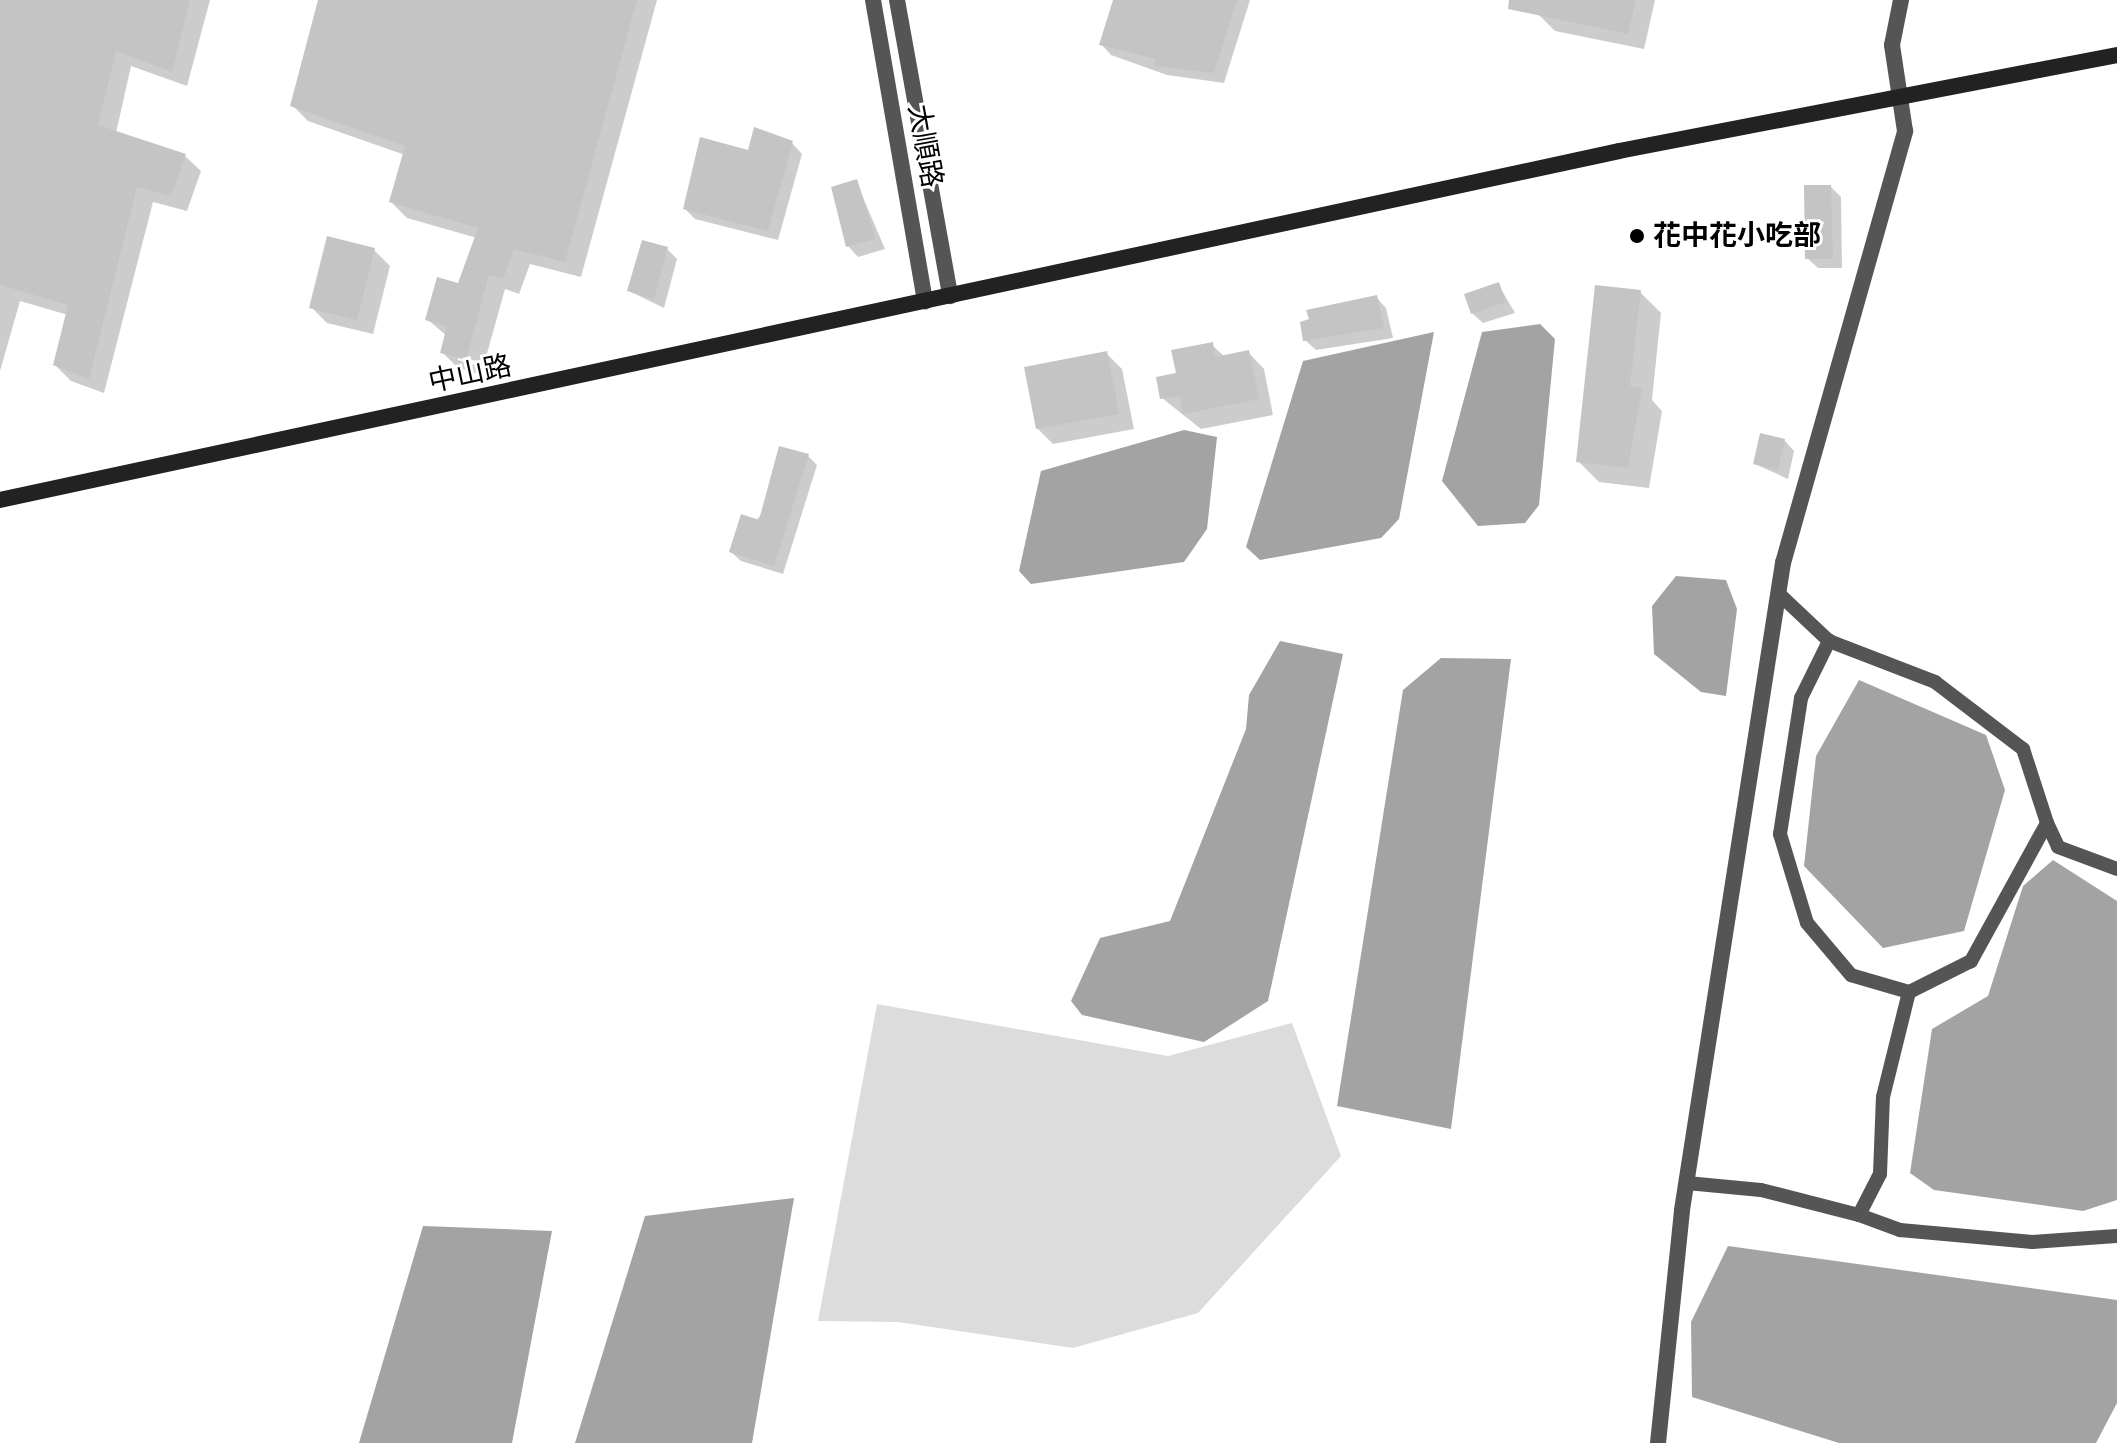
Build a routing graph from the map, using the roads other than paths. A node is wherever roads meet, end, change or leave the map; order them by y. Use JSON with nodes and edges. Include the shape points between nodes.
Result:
{"nodes":[{"id":1,"x":873,"y":0,"type":"edge"},
{"id":2,"x":897,"y":0,"type":"edge"},
{"id":3,"x":1901,"y":0,"type":"edge"},
{"id":4,"x":2117,"y":55,"type":"edge"},
{"id":5,"x":1904,"y":101,"type":"junction"},
{"id":6,"x":950,"y":296,"type":"junction"},
{"id":7,"x":925,"y":302,"type":"junction"},
{"id":8,"x":0,"y":500,"type":"edge"},
{"id":9,"x":1778,"y":593,"type":"junction"},
{"id":10,"x":1829,"y":641,"type":"junction"},
{"id":11,"x":2047,"y":823,"type":"junction"},
{"id":12,"x":2117,"y":869,"type":"edge"},
{"id":13,"x":1909,"y":992,"type":"junction"},
{"id":14,"x":1687,"y":1183,"type":"junction"},
{"id":15,"x":1859,"y":1215,"type":"junction"},
{"id":16,"x":2117,"y":1236,"type":"edge"},
{"id":17,"x":1658,"y":1443,"type":"edge"}],
"edges":[{"from":1,"to":7,"type":"street","name":"大順路"},
{"from":2,"to":6,"type":"street","name":"大順路"},
{"from":3,"to":5,"type":"street","via":[[1892,45]]},
{"from":4,"to":5,"type":"main road","name":"中山路"},
{"from":5,"to":6,"type":"main road","name":"中山路","via":[[1619,151]]},
{"from":5,"to":9,"type":"street","via":[[1905,131]]},
{"from":6,"to":7,"type":"main road","name":"中山路"},
{"from":7,"to":8,"type":"main road","name":"中山路"},
{"from":9,"to":10,"type":"lane"},
{"from":9,"to":14,"type":"street"},
{"from":10,"to":11,"type":"lane","via":[[1935,682],[2023,749]]},
{"from":10,"to":13,"type":"lane","via":[[1801,698],[1780,834],[1807,923],[1851,975]]},
{"from":11,"to":12,"type":"lane","via":[[2058,847]]},
{"from":11,"to":13,"type":"lane","via":[[1971,961]]},
{"from":13,"to":15,"type":"lane","via":[[1883,1097],[1880,1174]]},
{"from":14,"to":15,"type":"lane","via":[[1761,1190]]},
{"from":14,"to":17,"type":"street"},
{"from":15,"to":16,"type":"lane","via":[[1900,1230],[2032,1242]]}]}
